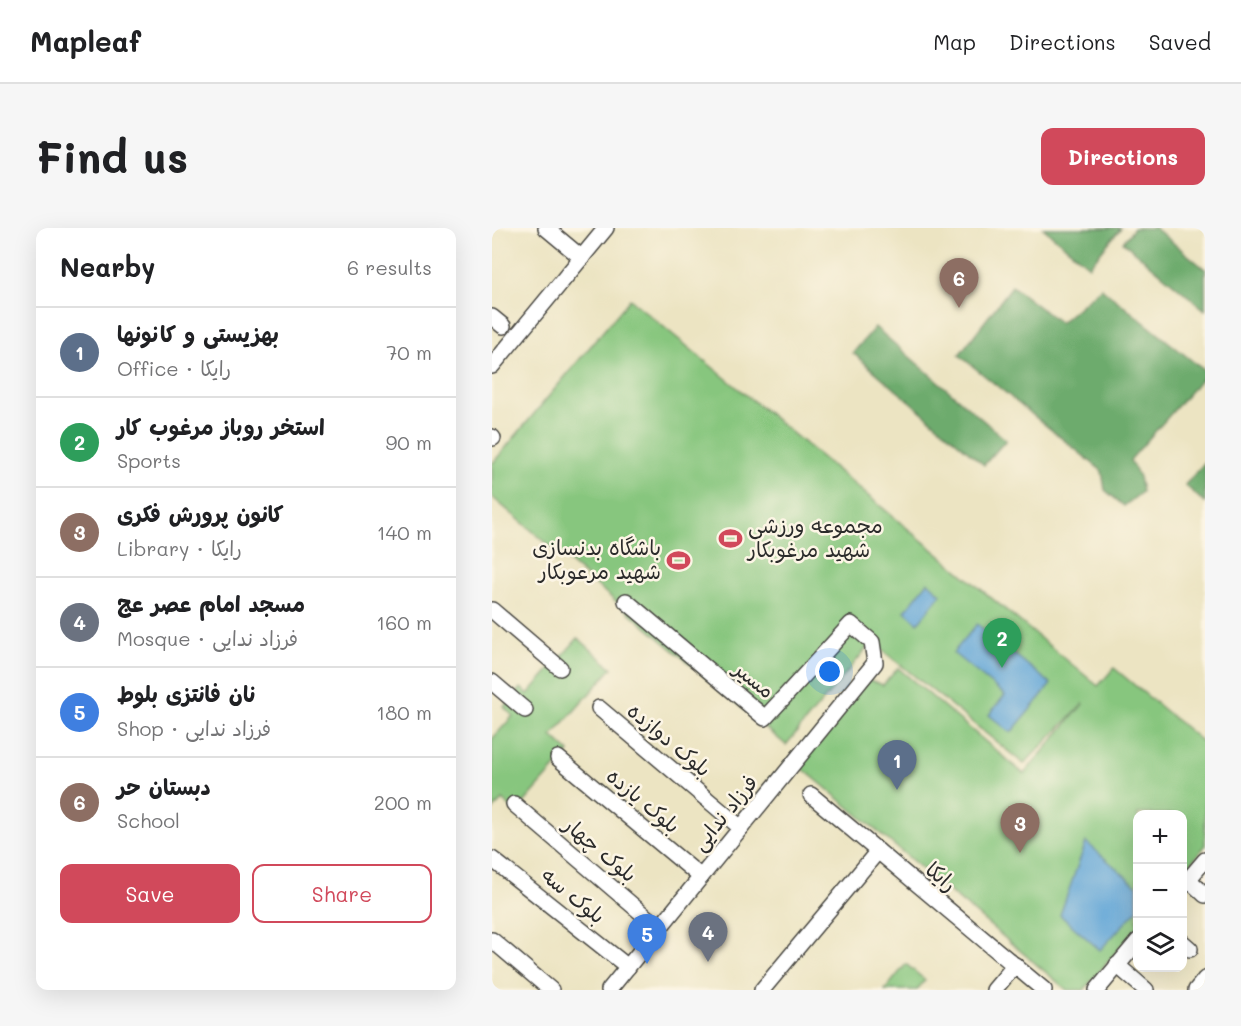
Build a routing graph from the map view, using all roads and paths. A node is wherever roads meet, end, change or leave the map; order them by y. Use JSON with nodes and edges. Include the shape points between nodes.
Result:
{"nodes":[{"id":1,"x":546,"y":228,"type":"edge"},
{"id":2,"x":606,"y":228,"type":"edge"},
{"id":3,"x":582,"y":258,"type":"junction"},
{"id":4,"x":492,"y":366,"type":"edge"},
{"id":5,"x":626,"y":601,"type":"dead end"},
{"id":6,"x":492,"y":610,"type":"edge"},
{"id":7,"x":875,"y":663,"type":"joint"},
{"id":8,"x":561,"y":668,"type":"dead end"},
{"id":9,"x":492,"y":682,"type":"edge"},
{"id":10,"x":599,"y":708,"type":"dead end"},
{"id":11,"x":525,"y":710,"type":"dead end"},
{"id":12,"x":558,"y":758,"type":"dead end"},
{"id":13,"x":811,"y":795,"type":"dead end"},
{"id":14,"x":514,"y":804,"type":"dead end"},
{"id":15,"x":741,"y":828,"type":"junction"},
{"id":16,"x":878,"y":851,"type":"junction"},
{"id":17,"x":492,"y":859,"type":"edge"},
{"id":18,"x":1205,"y":860,"type":"edge"},
{"id":19,"x":700,"y":877,"type":"junction"},
{"id":20,"x":1187,"y":883,"type":"edge"},
{"id":21,"x":1187,"y":885,"type":"edge"},
{"id":22,"x":1205,"y":894,"type":"edge"},
{"id":23,"x":659,"y":928,"type":"junction"},
{"id":24,"x":492,"y":940,"type":"edge"},
{"id":25,"x":1133,"y":946,"type":"edge"},
{"id":26,"x":1015,"y":965,"type":"junction"},
{"id":27,"x":1117,"y":965,"type":"junction"},
{"id":28,"x":628,"y":967,"type":"junction"},
{"id":29,"x":1205,"y":979,"type":"edge"},
{"id":30,"x":551,"y":990,"type":"edge"},
{"id":31,"x":609,"y":990,"type":"edge"},
{"id":32,"x":762,"y":990,"type":"edge"},
{"id":33,"x":994,"y":990,"type":"edge"},
{"id":34,"x":1044,"y":990,"type":"edge"},
{"id":35,"x":1097,"y":990,"type":"edge"},
{"id":36,"x":1146,"y":990,"type":"edge"},
{"id":37,"x":1196,"y":990,"type":"edge"}],
"edges":[{"from":1,"to":3,"type":"street"},
{"from":2,"to":3,"type":"street"},
{"from":3,"to":4,"type":"street"},
{"from":5,"to":7,"type":"street","name":"مسیر","via":[[765,718],[851,624],[872,642]]},
{"from":6,"to":8,"type":"street"},
{"from":7,"to":15,"type":"street","name":"فرزاد ندایی"},
{"from":9,"to":11,"type":"street"},
{"from":10,"to":15,"type":"street","name":"بلوک دوازده"},
{"from":12,"to":19,"type":"street","name":"بلوک یازده"},
{"from":13,"to":16,"type":"street","name":"رایکا"},
{"from":14,"to":23,"type":"street","name":"بلوک چهار"},
{"from":15,"to":19,"type":"street","name":"فرزاد ندایی"},
{"from":16,"to":26,"type":"street","name":"رایکا"},
{"from":16,"to":32,"type":"street"},
{"from":17,"to":28,"type":"street","name":"بلوک سه"},
{"from":18,"to":20,"type":"street"},
{"from":19,"to":23,"type":"street","name":"فرزاد ندایی"},
{"from":21,"to":22,"type":"street"},
{"from":23,"to":28,"type":"street","name":"فرزاد ندایی"},
{"from":24,"to":30,"type":"street"},
{"from":25,"to":27,"type":"street"},
{"from":26,"to":33,"type":"street"},
{"from":26,"to":34,"type":"street","name":"رایکا"},
{"from":27,"to":35,"type":"street"},
{"from":27,"to":36,"type":"street"},
{"from":28,"to":31,"type":"street","name":"فرزاد ندایی"},
{"from":29,"to":37,"type":"street"}]}
